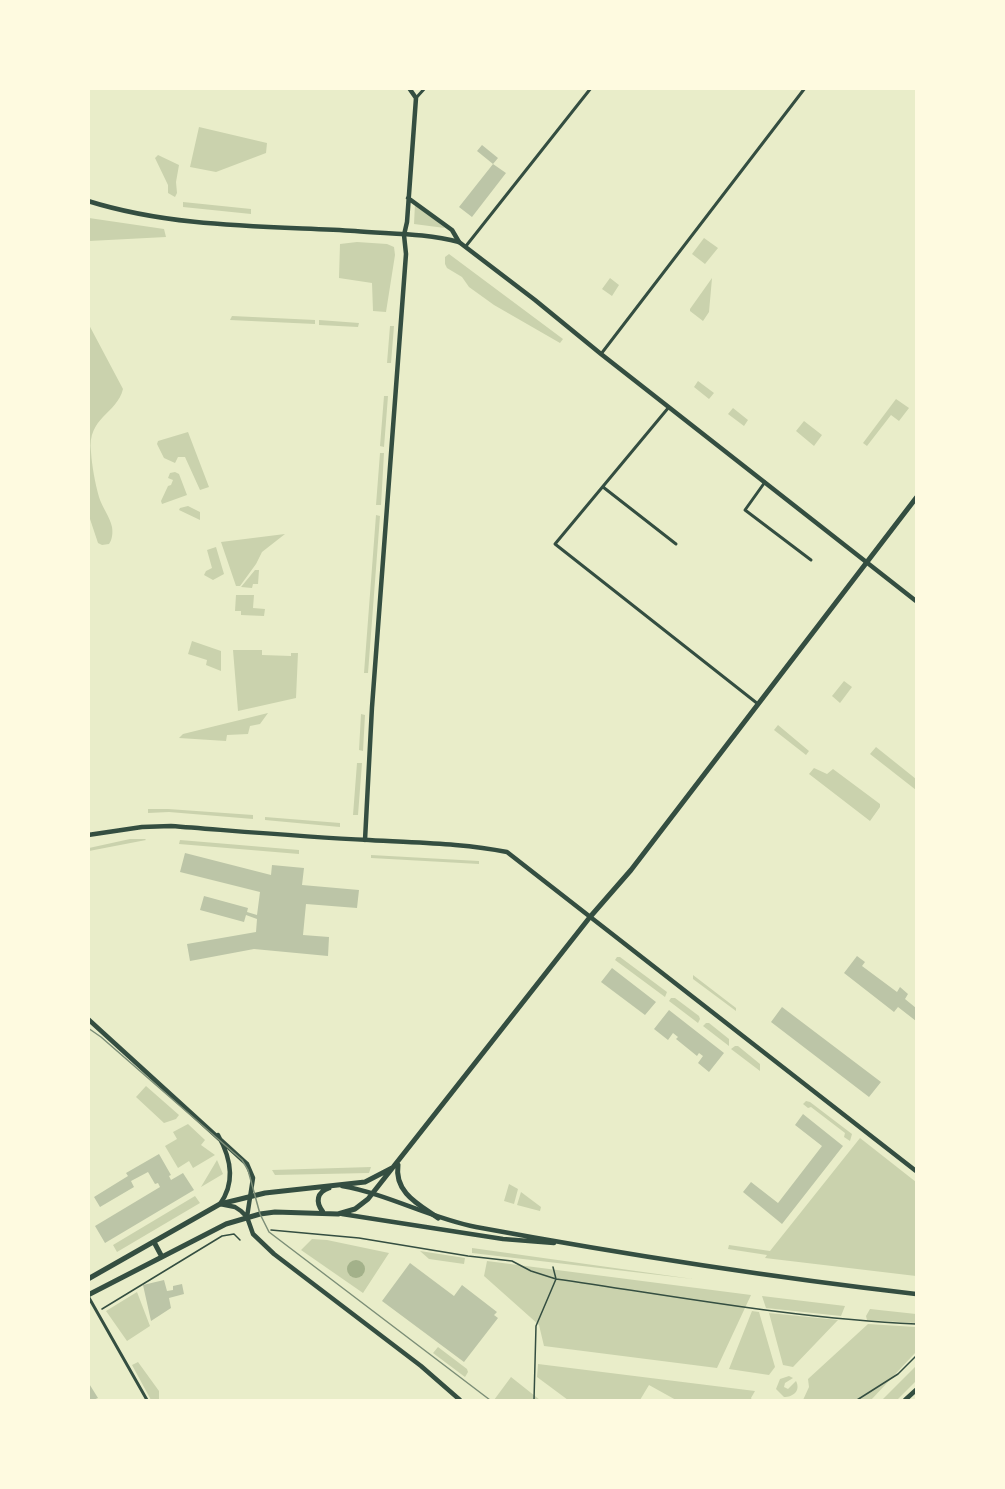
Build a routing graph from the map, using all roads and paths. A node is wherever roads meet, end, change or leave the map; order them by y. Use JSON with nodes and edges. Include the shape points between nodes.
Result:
{"nodes":[{"id":1,"x":409,"y":88,"type":"edge"},
{"id":2,"x":425,"y":88,"type":"edge"},
{"id":3,"x":591,"y":88,"type":"edge"},
{"id":4,"x":806,"y":88,"type":"edge"},
{"id":5,"x":417,"y":98,"type":"junction"},
{"id":6,"x":408,"y":198,"type":"junction"},
{"id":7,"x":88,"y":201,"type":"edge"},
{"id":8,"x":404,"y":235,"type":"junction"},
{"id":9,"x":459,"y":242,"type":"junction"},
{"id":10,"x":466,"y":246,"type":"junction"},
{"id":11,"x":601,"y":354,"type":"junction"},
{"id":12,"x":669,"y":407,"type":"junction"},
{"id":13,"x":765,"y":482,"type":"junction"},
{"id":14,"x":603,"y":487,"type":"junction"},
{"id":15,"x":916,"y":498,"type":"edge"},
{"id":16,"x":676,"y":544,"type":"dead end"},
{"id":17,"x":811,"y":560,"type":"dead end"},
{"id":18,"x":867,"y":562,"type":"junction"},
{"id":19,"x":916,"y":601,"type":"edge"},
{"id":20,"x":759,"y":705,"type":"junction"},
{"id":21,"x":88,"y":835,"type":"edge"},
{"id":22,"x":365,"y":840,"type":"junction"},
{"id":23,"x":590,"y":917,"type":"junction"},
{"id":24,"x":88,"y":1019,"type":"edge"},
{"id":25,"x":218,"y":1136,"type":"junction"},
{"id":26,"x":398,"y":1163,"type":"junction"},
{"id":27,"x":916,"y":1171,"type":"edge"},
{"id":28,"x":333,"y":1186,"type":"junction"},
{"id":29,"x":342,"y":1186,"type":"junction"},
{"id":30,"x":374,"y":1194,"type":"junction"},
{"id":31,"x":250,"y":1196,"type":"junction"},
{"id":32,"x":220,"y":1204,"type":"junction"},
{"id":33,"x":322,"y":1212,"type":"junction"},
{"id":34,"x":338,"y":1214,"type":"junction"},
{"id":35,"x":247,"y":1217,"type":"junction"},
{"id":36,"x":438,"y":1218,"type":"junction"},
{"id":37,"x":271,"y":1230,"type":"dead end"},
{"id":38,"x":240,"y":1240,"type":"dead end"},
{"id":39,"x":153,"y":1242,"type":"junction"},
{"id":40,"x":580,"y":1246,"type":"junction"},
{"id":41,"x":162,"y":1257,"type":"junction"},
{"id":42,"x":553,"y":1267,"type":"dead end"},
{"id":43,"x":88,"y":1279,"type":"edge"},
{"id":44,"x":556,"y":1279,"type":"junction"},
{"id":45,"x":916,"y":1294,"type":"edge"},
{"id":46,"x":88,"y":1295,"type":"edge"},
{"id":47,"x":97,"y":1312,"type":"junction"},
{"id":48,"x":916,"y":1324,"type":"edge"},
{"id":49,"x":916,"y":1356,"type":"edge"},
{"id":50,"x":916,"y":1390,"type":"edge"},
{"id":51,"x":147,"y":1401,"type":"edge"},
{"id":52,"x":460,"y":1401,"type":"edge"},
{"id":53,"x":534,"y":1401,"type":"edge"},
{"id":54,"x":857,"y":1401,"type":"edge"},
{"id":55,"x":906,"y":1401,"type":"edge"}],
"edges":[{"from":1,"to":5,"type":"main road"},
{"from":2,"to":5,"type":"street"},
{"from":3,"to":10,"type":"street"},
{"from":4,"to":11,"type":"street"},
{"from":5,"to":6,"type":"main road"},
{"from":6,"to":8,"type":"main road"},
{"from":6,"to":9,"type":"main road","via":[[452,230]]},
{"from":7,"to":8,"type":"main road","via":[[170,219]]},
{"from":8,"to":9,"type":"main road"},
{"from":8,"to":22,"type":"main road","via":[[402,314]]},
{"from":9,"to":10,"type":"main road"},
{"from":10,"to":11,"type":"main road"},
{"from":11,"to":12,"type":"main road"},
{"from":12,"to":13,"type":"main road"},
{"from":12,"to":14,"type":"street"},
{"from":13,"to":17,"type":"street","via":[[745,510]]},
{"from":13,"to":18,"type":"main road"},
{"from":14,"to":16,"type":"street"},
{"from":14,"to":20,"type":"street","via":[[555,544]]},
{"from":15,"to":18,"type":"main road"},
{"from":18,"to":19,"type":"main road"},
{"from":18,"to":20,"type":"main road"},
{"from":20,"to":23,"type":"main road"},
{"from":21,"to":22,"type":"main road","via":[[171,826]]},
{"from":22,"to":23,"type":"main road","via":[[441,843],[507,852]]},
{"from":23,"to":26,"type":"main road"},
{"from":23,"to":27,"type":"main road"},
{"from":24,"to":25,"type":"main road"},
{"from":25,"to":31,"type":"main road","via":[[251,1169]]},
{"from":25,"to":32,"type":"main road","via":[[227,1151],[231,1172],[230,1186]]},
{"from":26,"to":29,"type":"main road","via":[[373,1179]]},
{"from":26,"to":30,"type":"main road"},
{"from":26,"to":36,"type":"main road","via":[[401,1187]]},
{"from":28,"to":29,"type":"main road"},
{"from":28,"to":31,"type":"main road"},
{"from":28,"to":33,"type":"main road","via":[[318,1197]]},
{"from":29,"to":30,"type":"main road"},
{"from":30,"to":34,"type":"main road","via":[[355,1209]]},
{"from":30,"to":36,"type":"main road"},
{"from":31,"to":32,"type":"main road"},
{"from":31,"to":35,"type":"main road"},
{"from":32,"to":35,"type":"main road","via":[[235,1207]]},
{"from":32,"to":39,"type":"main road"},
{"from":33,"to":34,"type":"main road"},
{"from":33,"to":35,"type":"main road","via":[[275,1212]]},
{"from":34,"to":40,"type":"main road","via":[[503,1239]]},
{"from":35,"to":41,"type":"main road","via":[[216,1228]]},
{"from":35,"to":52,"type":"main road","via":[[253,1234],[274,1254],[421,1366]]},
{"from":36,"to":40,"type":"main road"},
{"from":37,"to":44,"type":"path","via":[[358,1238],[512,1261]]},
{"from":38,"to":47,"type":"path","via":[[234,1234],[222,1236]]},
{"from":39,"to":41,"type":"main road"},
{"from":39,"to":43,"type":"main road"},
{"from":40,"to":45,"type":"main road"},
{"from":41,"to":46,"type":"main road"},
{"from":42,"to":44,"type":"path"},
{"from":44,"to":48,"type":"path","via":[[861,1322]]},
{"from":44,"to":53,"type":"path","via":[[536,1326]]},
{"from":46,"to":47,"type":"street"},
{"from":47,"to":51,"type":"street"},
{"from":49,"to":54,"type":"path"},
{"from":50,"to":55,"type":"main road"}]}
